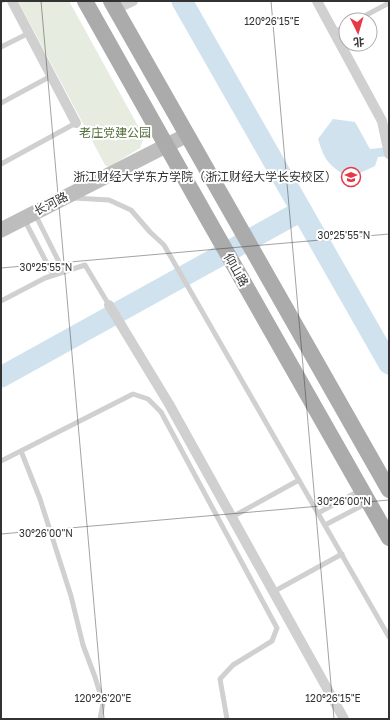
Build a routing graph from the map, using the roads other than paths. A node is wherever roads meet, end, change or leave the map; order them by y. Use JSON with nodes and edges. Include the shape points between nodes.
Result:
{"nodes":[{"id":1,"x":12,"y":1,"type":"edge"},
{"id":2,"x":85,"y":1,"type":"edge"},
{"id":3,"x":317,"y":1,"type":"edge"},
{"id":4,"x":122,"y":3,"type":"edge"},
{"id":5,"x":389,"y":3,"type":"edge"},
{"id":6,"x":372,"y":12,"type":"edge"},
{"id":7,"x":338,"y":30,"type":"edge"},
{"id":8,"x":334,"y":32,"type":"junction"},
{"id":9,"x":29,"y":33,"type":"junction"},
{"id":10,"x":1,"y":47,"type":"edge"},
{"id":11,"x":51,"y":76,"type":"junction"},
{"id":12,"x":1,"y":103,"type":"edge"},
{"id":13,"x":76,"y":123,"type":"joint"},
{"id":14,"x":186,"y":135,"type":"junction"},
{"id":15,"x":166,"y":145,"type":"junction"},
{"id":16,"x":389,"y":154,"type":"edge"},
{"id":17,"x":1,"y":164,"type":"edge"},
{"id":18,"x":65,"y":197,"type":"junction"},
{"id":19,"x":29,"y":216,"type":"junction"},
{"id":20,"x":1,"y":230,"type":"edge"},
{"id":21,"x":64,"y":272,"type":"junction"},
{"id":22,"x":53,"y":275,"type":"junction"},
{"id":23,"x":1,"y":301,"type":"edge"},
{"id":24,"x":109,"y":305,"type":"joint"},
{"id":25,"x":21,"y":451,"type":"junction"},
{"id":26,"x":1,"y":461,"type":"edge"},
{"id":27,"x":299,"y":480,"type":"junction"},
{"id":28,"x":389,"y":490,"type":"edge"},
{"id":29,"x":365,"y":496,"type":"junction"},
{"id":30,"x":318,"y":513,"type":"junction"},
{"id":31,"x":232,"y":517,"type":"junction"},
{"id":32,"x":325,"y":525,"type":"junction"},
{"id":33,"x":389,"y":538,"type":"edge"},
{"id":34,"x":342,"y":554,"type":"junction"},
{"id":35,"x":273,"y":592,"type":"junction"},
{"id":36,"x":389,"y":637,"type":"edge"},
{"id":37,"x":100,"y":719,"type":"edge"},
{"id":38,"x":227,"y":719,"type":"edge"},
{"id":39,"x":344,"y":719,"type":"edge"}],
"edges":[{"from":1,"to":9,"type":"street"},
{"from":2,"to":15,"type":"main road","name":"仰山路"},
{"from":3,"to":8,"type":"street"},
{"from":4,"to":14,"type":"main road","name":"仰山路"},
{"from":5,"to":6,"type":"lane"},
{"from":7,"to":8,"type":"lane"},
{"from":8,"to":16,"type":"street","via":[[382,120]]},
{"from":9,"to":10,"type":"lane"},
{"from":9,"to":11,"type":"street"},
{"from":11,"to":12,"type":"lane"},
{"from":11,"to":13,"type":"street"},
{"from":13,"to":17,"type":"lane"},
{"from":14,"to":15,"type":"street","name":"长河路"},
{"from":14,"to":28,"type":"main road","name":"仰山路"},
{"from":15,"to":18,"type":"street","name":"长河路"},
{"from":15,"to":29,"type":"main road","name":"仰山路"},
{"from":18,"to":19,"type":"street","name":"长河路"},
{"from":18,"to":27,"type":"lane","via":[[109,200],[131,210],[164,245]]},
{"from":19,"to":20,"type":"street","name":"长河路"},
{"from":19,"to":21,"type":"lane"},
{"from":19,"to":22,"type":"lane"},
{"from":21,"to":22,"type":"lane"},
{"from":21,"to":24,"type":"lane","via":[[85,265]]},
{"from":22,"to":23,"type":"lane"},
{"from":24,"to":31,"type":"street","via":[[169,404]]},
{"from":25,"to":26,"type":"lane"},
{"from":25,"to":37,"type":"lane","via":[[40,499],[72,596],[83,645],[96,677],[103,703]]},
{"from":25,"to":38,"type":"lane","via":[[133,394],[148,399],[161,412],[276,628],[272,641],[233,665],[220,679]]},
{"from":27,"to":30,"type":"lane"},
{"from":27,"to":31,"type":"lane"},
{"from":29,"to":30,"type":"lane"},
{"from":29,"to":32,"type":"lane"},
{"from":29,"to":33,"type":"main road","name":"仰山路"},
{"from":30,"to":32,"type":"lane"},
{"from":31,"to":35,"type":"street"},
{"from":32,"to":34,"type":"lane"},
{"from":34,"to":35,"type":"lane"},
{"from":34,"to":36,"type":"lane"},
{"from":35,"to":39,"type":"street"}]}
